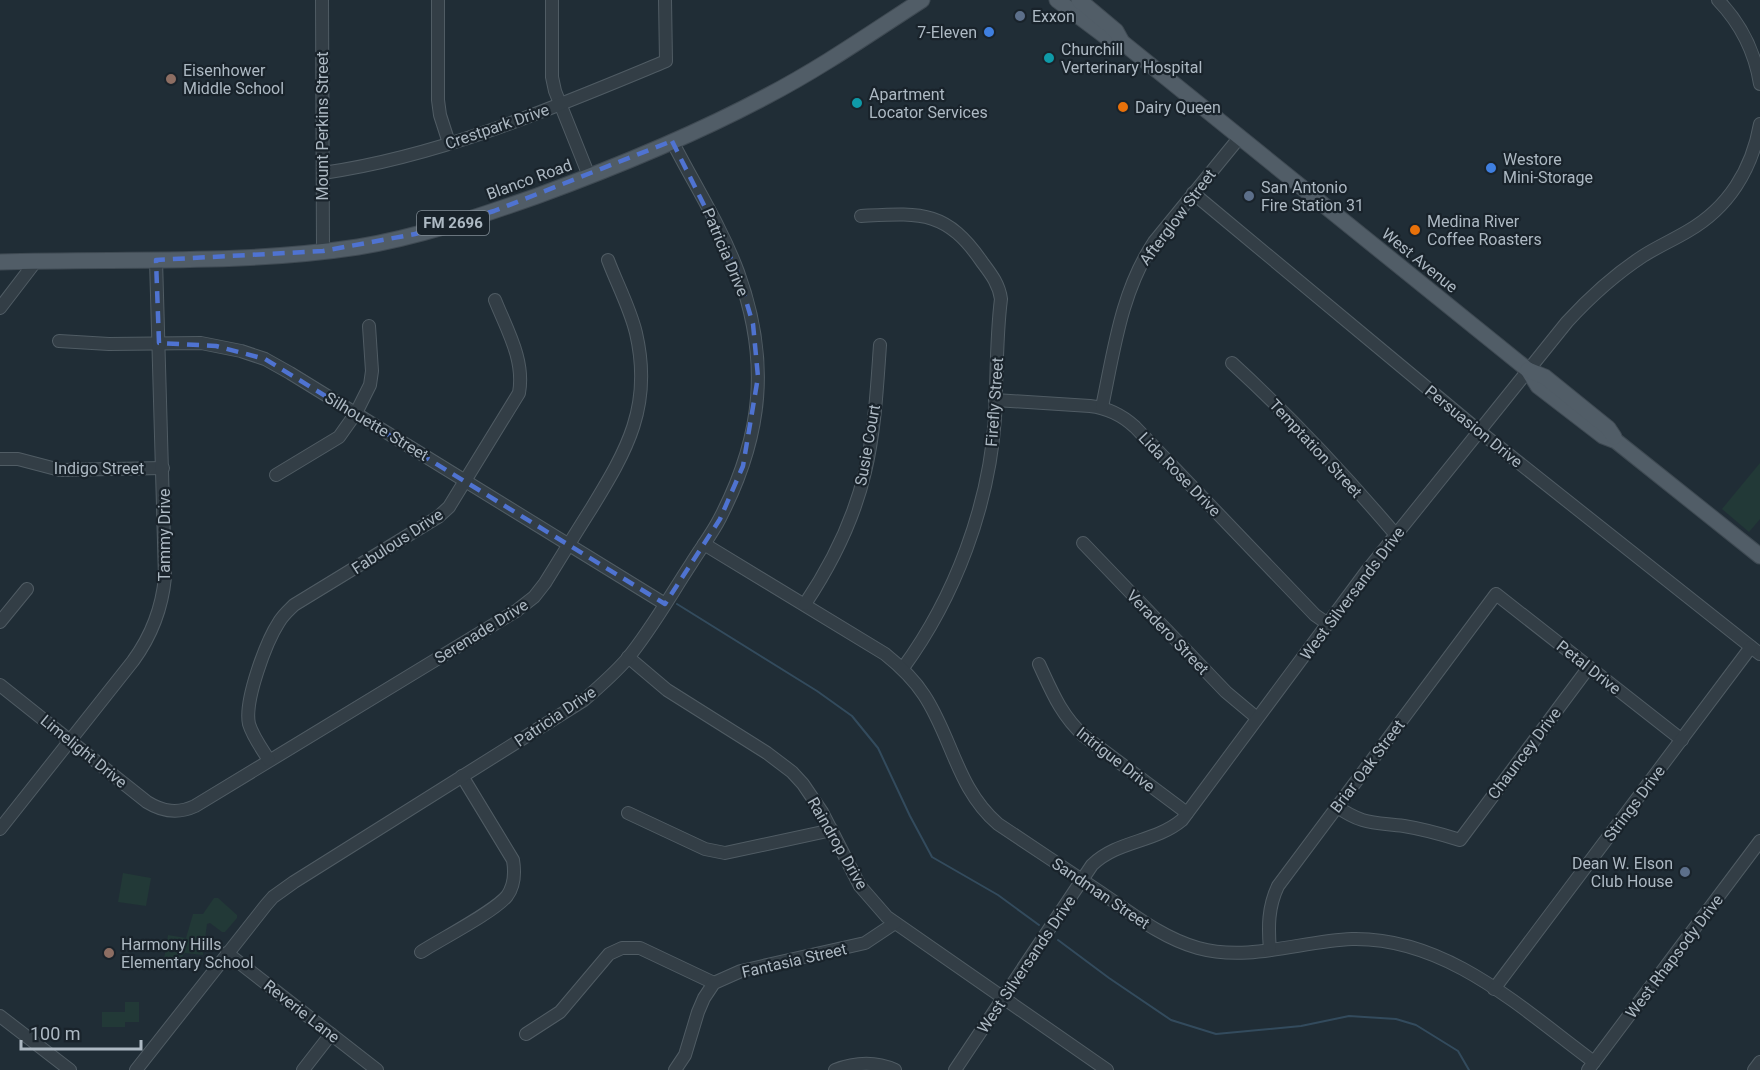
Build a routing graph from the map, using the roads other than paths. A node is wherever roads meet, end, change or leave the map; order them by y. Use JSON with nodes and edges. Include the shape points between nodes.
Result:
{"nodes":[{"id":1,"x":322,"y":0,"type":"edge"},
{"id":2,"x":438,"y":0,"type":"edge"},
{"id":3,"x":552,"y":0,"type":"edge"},
{"id":4,"x":665,"y":0,"type":"edge"},
{"id":5,"x":922,"y":0,"type":"edge"},
{"id":6,"x":1057,"y":0,"type":"edge"},
{"id":7,"x":1078,"y":0,"type":"edge"},
{"id":8,"x":1718,"y":0,"type":"edge"},
{"id":9,"x":1122,"y":42,"type":"junction"},
{"id":10,"x":1760,"y":84,"type":"edge"},
{"id":11,"x":561,"y":105,"type":"junction"},
{"id":12,"x":1760,"y":124,"type":"edge"},
{"id":13,"x":1239,"y":138,"type":"junction"},
{"id":14,"x":672,"y":141,"type":"junction"},
{"id":15,"x":449,"y":143,"type":"junction"},
{"id":16,"x":323,"y":173,"type":"junction"},
{"id":17,"x":589,"y":176,"type":"junction"},
{"id":18,"x":1193,"y":193,"type":"junction"},
{"id":19,"x":861,"y":216,"type":"dead end"},
{"id":20,"x":323,"y":251,"type":"junction"},
{"id":21,"x":156,"y":260,"type":"junction"},
{"id":22,"x":608,"y":260,"type":"dead end"},
{"id":23,"x":36,"y":261,"type":"junction"},
{"id":24,"x":0,"y":262,"type":"edge"},
{"id":25,"x":495,"y":300,"type":"dead end"},
{"id":26,"x":0,"y":308,"type":"edge"},
{"id":27,"x":369,"y":326,"type":"dead end"},
{"id":28,"x":59,"y":341,"type":"dead end"},
{"id":29,"x":159,"y":343,"type":"junction"},
{"id":30,"x":880,"y":345,"type":"dead end"},
{"id":31,"x":1232,"y":363,"type":"dead end"},
{"id":32,"x":1528,"y":370,"type":"junction"},
{"id":33,"x":995,"y":400,"type":"junction"},
{"id":34,"x":1102,"y":407,"type":"junction"},
{"id":35,"x":356,"y":413,"type":"junction"},
{"id":36,"x":1479,"y":431,"type":"junction"},
{"id":37,"x":0,"y":459,"type":"edge"},
{"id":38,"x":163,"y":468,"type":"junction"},
{"id":39,"x":276,"y":475,"type":"dead end"},
{"id":40,"x":466,"y":480,"type":"junction"},
{"id":41,"x":1396,"y":535,"type":"junction"},
{"id":42,"x":1083,"y":543,"type":"dead end"},
{"id":43,"x":704,"y":544,"type":"junction"},
{"id":44,"x":568,"y":545,"type":"junction"},
{"id":45,"x":1760,"y":556,"type":"edge"},
{"id":46,"x":27,"y":589,"type":"dead end"},
{"id":47,"x":1496,"y":594,"type":"joint"},
{"id":48,"x":665,"y":604,"type":"junction"},
{"id":49,"x":805,"y":604,"type":"junction"},
{"id":50,"x":0,"y":622,"type":"edge"},
{"id":51,"x":1328,"y":624,"type":"junction"},
{"id":52,"x":1755,"y":650,"type":"edge"},
{"id":53,"x":628,"y":657,"type":"junction"},
{"id":54,"x":1039,"y":664,"type":"dead end"},
{"id":55,"x":1589,"y":667,"type":"junction"},
{"id":56,"x":903,"y":668,"type":"junction"},
{"id":57,"x":0,"y":685,"type":"edge"},
{"id":58,"x":1257,"y":718,"type":"junction"},
{"id":59,"x":70,"y":740,"type":"junction"},
{"id":60,"x":1682,"y":740,"type":"junction"},
{"id":61,"x":269,"y":760,"type":"junction"},
{"id":62,"x":462,"y":776,"type":"junction"},
{"id":63,"x":1336,"y":806,"type":"junction"},
{"id":64,"x":171,"y":812,"type":"joint"},
{"id":65,"x":628,"y":813,"type":"dead end"},
{"id":66,"x":1187,"y":813,"type":"junction"},
{"id":67,"x":0,"y":829,"type":"edge"},
{"id":68,"x":832,"y":830,"type":"junction"},
{"id":69,"x":1760,"y":841,"type":"edge"},
{"id":70,"x":1082,"y":880,"type":"junction"},
{"id":71,"x":894,"y":923,"type":"junction"},
{"id":72,"x":1270,"y":950,"type":"junction"},
{"id":73,"x":421,"y":952,"type":"dead end"},
{"id":74,"x":227,"y":953,"type":"junction"},
{"id":75,"x":714,"y":983,"type":"junction"},
{"id":76,"x":1494,"y":989,"type":"junction"},
{"id":77,"x":1003,"y":998,"type":"junction"},
{"id":78,"x":3,"y":1023,"type":"edge"},
{"id":79,"x":332,"y":1034,"type":"junction"},
{"id":80,"x":526,"y":1034,"type":"dead end"},
{"id":81,"x":1760,"y":1062,"type":"edge"},
{"id":82,"x":1591,"y":1066,"type":"edge"},
{"id":83,"x":70,"y":1070,"type":"edge"},
{"id":84,"x":136,"y":1070,"type":"edge"},
{"id":85,"x":303,"y":1070,"type":"edge"},
{"id":86,"x":377,"y":1070,"type":"edge"},
{"id":87,"x":675,"y":1070,"type":"edge"},
{"id":88,"x":835,"y":1070,"type":"edge"},
{"id":89,"x":895,"y":1070,"type":"edge"},
{"id":90,"x":955,"y":1070,"type":"edge"},
{"id":91,"x":1107,"y":1070,"type":"edge"},
{"id":92,"x":1754,"y":1070,"type":"edge"}],
"edges":[{"from":1,"to":16,"type":"street","name":"Mount Perkins Street"},
{"from":2,"to":15,"type":"street","via":[[438,100]]},
{"from":3,"to":11,"type":"street","via":[[552,77]]},
{"from":4,"to":11,"type":"street","name":"Crestpark Drive","via":[[666,61]]},
{"from":5,"to":14,"type":"main road","name":"Blanco Road","number":"FM 2696","via":[[775,92]]},
{"from":6,"to":9,"type":"main road","name":"West Avenue","via":[[1109,39]]},
{"from":7,"to":9,"type":"main road","name":"West Avenue","via":[[1116,31]]},
{"from":8,"to":10,"type":"street","via":[[1743,33]]},
{"from":9,"to":13,"type":"main road","name":"West Avenue"},
{"from":11,"to":15,"type":"street","name":"Crestpark Drive"},
{"from":11,"to":17,"type":"street"},
{"from":12,"to":32,"type":"street","name":"West Silversands Drive","via":[[1748,166],[1722,204],[1699,224],[1616,274],[1573,315]]},
{"from":13,"to":18,"type":"street","name":"Afterglow Street"},
{"from":13,"to":32,"type":"main road","name":"West Avenue"},
{"from":14,"to":17,"type":"main road","name":"Blanco Road","number":"FM 2696"},
{"from":14,"to":43,"type":"street","name":"Patricia Drive","via":[[737,271],[753,324],[757,355],[758,402],[746,455],[720,519]]},
{"from":15,"to":16,"type":"street","name":"Crestpark Drive","via":[[375,164]]},
{"from":16,"to":20,"type":"street","name":"Mount Perkins Street"},
{"from":17,"to":20,"type":"main road","name":"Blanco Road","number":"FM 2696","via":[[460,221],[360,246]]},
{"from":18,"to":34,"type":"street","name":"Afterglow Street","via":[[1154,242],[1134,276],[1122,312]]},
{"from":18,"to":36,"type":"street","name":"Persuasion Drive"},
{"from":19,"to":33,"type":"street","name":"Firefly Street","via":[[927,217],[952,228],[972,246],[996,282],[1001,299]]},
{"from":20,"to":21,"type":"main road","name":"Blanco Road","number":"FM 2696"},
{"from":21,"to":23,"type":"main road","name":"Blanco Road","number":"FM 2696"},
{"from":21,"to":29,"type":"street","name":"Tammy Drive"},
{"from":22,"to":44,"type":"street","name":"Serenade Drive","via":[[635,331],[641,366],[638,412],[627,447]]},
{"from":23,"to":24,"type":"main road","name":"Blanco Road","number":"FM 2696"},
{"from":23,"to":26,"type":"street"},
{"from":25,"to":40,"type":"street","name":"Fabulous Drive","via":[[518,358],[521,381],[519,393]]},
{"from":27,"to":35,"type":"street","via":[[370,385]]},
{"from":28,"to":29,"type":"street","name":"Silhouette Street"},
{"from":29,"to":35,"type":"street","name":"Silhouette Street","via":[[201,343],[257,356]]},
{"from":29,"to":38,"type":"street","name":"Tammy Drive"},
{"from":30,"to":49,"type":"street","name":"Susie Court","via":[[865,473],[845,530]]},
{"from":31,"to":41,"type":"street","name":"Temptation Street"},
{"from":32,"to":36,"type":"street","name":"West Silversands Drive"},
{"from":32,"to":45,"type":"main road","name":"West Avenue","via":[[1545,377],[1568,395],[1608,428],[1617,441]]},
{"from":33,"to":34,"type":"street","name":"Lida Rose Drive"},
{"from":33,"to":56,"type":"street","name":"Firefly Street","via":[[983,492],[968,542],[949,589]]},
{"from":34,"to":51,"type":"street","name":"Lida Rose Drive","via":[[1118,413],[1135,427],[1300,600]]},
{"from":35,"to":39,"type":"street","via":[[339,437]]},
{"from":35,"to":40,"type":"street","name":"Silhouette Street"},
{"from":36,"to":41,"type":"street","name":"West Silversands Drive"},
{"from":36,"to":52,"type":"street","name":"Persuasion Drive"},
{"from":37,"to":38,"type":"street","name":"Indigo Street","via":[[18,459],[60,470]]},
{"from":38,"to":59,"type":"street","name":"Tammy Drive","via":[[165,577],[161,607],[142,649]]},
{"from":40,"to":44,"type":"street","name":"Silhouette Street"},
{"from":40,"to":61,"type":"street","name":"Fabulous Drive","via":[[438,517],[301,601],[280,619],[251,693],[248,711],[254,735]]},
{"from":41,"to":51,"type":"street","name":"West Silversands Drive"},
{"from":42,"to":58,"type":"street","name":"Veradero Street","via":[[1226,692]]},
{"from":43,"to":48,"type":"street","name":"Patricia Drive"},
{"from":43,"to":49,"type":"street","name":"Sandman Street"},
{"from":44,"to":48,"type":"street","name":"Silhouette Street"},
{"from":44,"to":61,"type":"street","name":"Serenade Drive","via":[[534,597],[516,611]]},
{"from":46,"to":50,"type":"street"},
{"from":47,"to":55,"type":"street","name":"Petal Drive"},
{"from":47,"to":63,"type":"street","name":"Briar Oak Street"},
{"from":48,"to":53,"type":"street","name":"Patricia Drive"},
{"from":49,"to":56,"type":"street","name":"Sandman Street"},
{"from":51,"to":58,"type":"street","name":"West Silversands Drive"},
{"from":52,"to":60,"type":"street","name":"Strings Drive"},
{"from":53,"to":62,"type":"street","name":"Patricia Drive","via":[[584,700]]},
{"from":53,"to":68,"type":"street","name":"Raindrop Drive","via":[[686,703],[780,762],[803,784]]},
{"from":54,"to":66,"type":"street","name":"Intrigue Drive","via":[[1070,723]]},
{"from":55,"to":60,"type":"street","name":"Petal Drive"},
{"from":55,"to":63,"type":"street","name":"Chauncey Drive","via":[[1460,840],[1404,826],[1368,823]]},
{"from":56,"to":70,"type":"street","name":"Sandman Street","via":[[932,708],[980,807],[998,824]]},
{"from":57,"to":59,"type":"street","name":"Limelight Drive"},
{"from":58,"to":66,"type":"street","name":"West Silversands Drive"},
{"from":59,"to":64,"type":"street","name":"Limelight Drive","via":[[147,802]]},
{"from":59,"to":67,"type":"street","name":"Tammy Drive"},
{"from":60,"to":76,"type":"street","name":"Strings Drive"},
{"from":61,"to":64,"type":"street","name":"Serenade Drive","via":[[188,810]]},
{"from":62,"to":73,"type":"street","via":[[513,860],[513,885],[494,907]]},
{"from":62,"to":74,"type":"street","name":"Patricia Drive","via":[[283,889]]},
{"from":63,"to":72,"type":"street","name":"Briar Oak Street","via":[[1273,895],[1268,921]]},
{"from":65,"to":68,"type":"street","via":[[705,849],[725,854]]},
{"from":66,"to":70,"type":"street","name":"West Silversands Drive","via":[[1171,829],[1102,856]]},
{"from":68,"to":71,"type":"street","name":"Raindrop Drive","via":[[860,886]]},
{"from":69,"to":82,"type":"street","name":"West Rhapsody Drive"},
{"from":70,"to":72,"type":"street","name":"Sandman Street","via":[[1149,926],[1180,942],[1206,950]]},
{"from":70,"to":77,"type":"street","name":"West Silversands Drive"},
{"from":71,"to":75,"type":"street","name":"Fantasia Street","via":[[865,943],[741,971]]},
{"from":71,"to":77,"type":"street","name":"Raindrop Drive"},
{"from":72,"to":76,"type":"street","name":"Sandman Street","via":[[1350,939],[1394,943],[1447,960]]},
{"from":74,"to":79,"type":"street","name":"Reverie Lane"},
{"from":74,"to":84,"type":"street","name":"Patricia Drive"},
{"from":75,"to":80,"type":"street","via":[[640,948],[622,948],[609,954],[560,1012]]},
{"from":75,"to":87,"type":"street","via":[[698,1012],[686,1055]]},
{"from":76,"to":82,"type":"street","name":"Sandman Street"},
{"from":77,"to":90,"type":"street","name":"West Silversands Drive"},
{"from":77,"to":91,"type":"street","name":"Raindrop Drive"},
{"from":78,"to":83,"type":"street"},
{"from":79,"to":85,"type":"street"},
{"from":79,"to":86,"type":"street","name":"Reverie Lane"},
{"from":81,"to":92,"type":"street"},
{"from":88,"to":89,"type":"street","via":[[869,1063]]}]}
